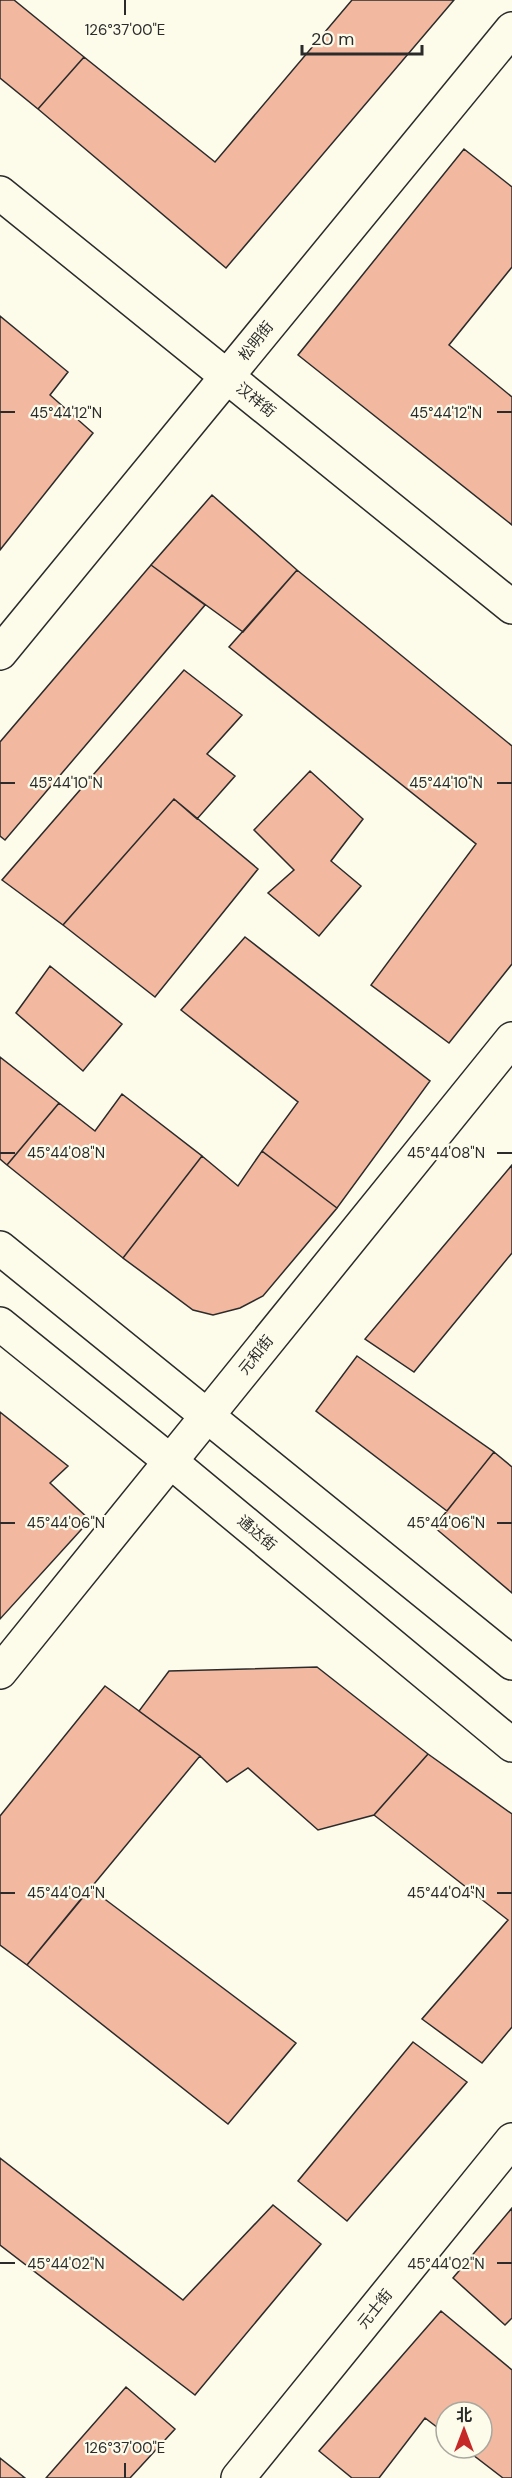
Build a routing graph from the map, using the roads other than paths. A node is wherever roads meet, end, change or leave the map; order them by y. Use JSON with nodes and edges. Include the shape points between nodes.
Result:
{"nodes":[{"id":1,"x":512,"y":29,"type":"edge"},
{"id":2,"x":0,"y":193,"type":"edge"},
{"id":3,"x":227,"y":376,"type":"junction"},
{"id":4,"x":512,"y":607,"type":"edge"},
{"id":5,"x":0,"y":653,"type":"edge"},
{"id":6,"x":512,"y":1039,"type":"edge"},
{"id":7,"x":0,"y":1248,"type":"edge"},
{"id":8,"x":0,"y":1324,"type":"edge"},
{"id":9,"x":207,"y":1416,"type":"junction"},
{"id":10,"x":170,"y":1461,"type":"junction"},
{"id":11,"x":512,"y":1662,"type":"edge"},
{"id":12,"x":0,"y":1672,"type":"edge"},
{"id":13,"x":512,"y":1745,"type":"edge"},
{"id":14,"x":512,"y":2140,"type":"edge"},
{"id":15,"x":238,"y":2478,"type":"edge"}],
"edges":[{"from":1,"to":3,"type":"street","name":"松明街"},
{"from":2,"to":3,"type":"street","name":"汉祥街"},
{"from":3,"to":4,"type":"street","name":"汉祥街"},
{"from":3,"to":5,"type":"street","name":"松明街"},
{"from":6,"to":9,"type":"street","name":"元和街"},
{"from":7,"to":9,"type":"street"},
{"from":8,"to":10,"type":"street","name":"通达街"},
{"from":9,"to":10,"type":"street","name":"元和街"},
{"from":9,"to":11,"type":"street"},
{"from":10,"to":12,"type":"street","name":"元和街"},
{"from":10,"to":13,"type":"street","name":"通达街"},
{"from":14,"to":15,"type":"street","name":"元士街"}]}
